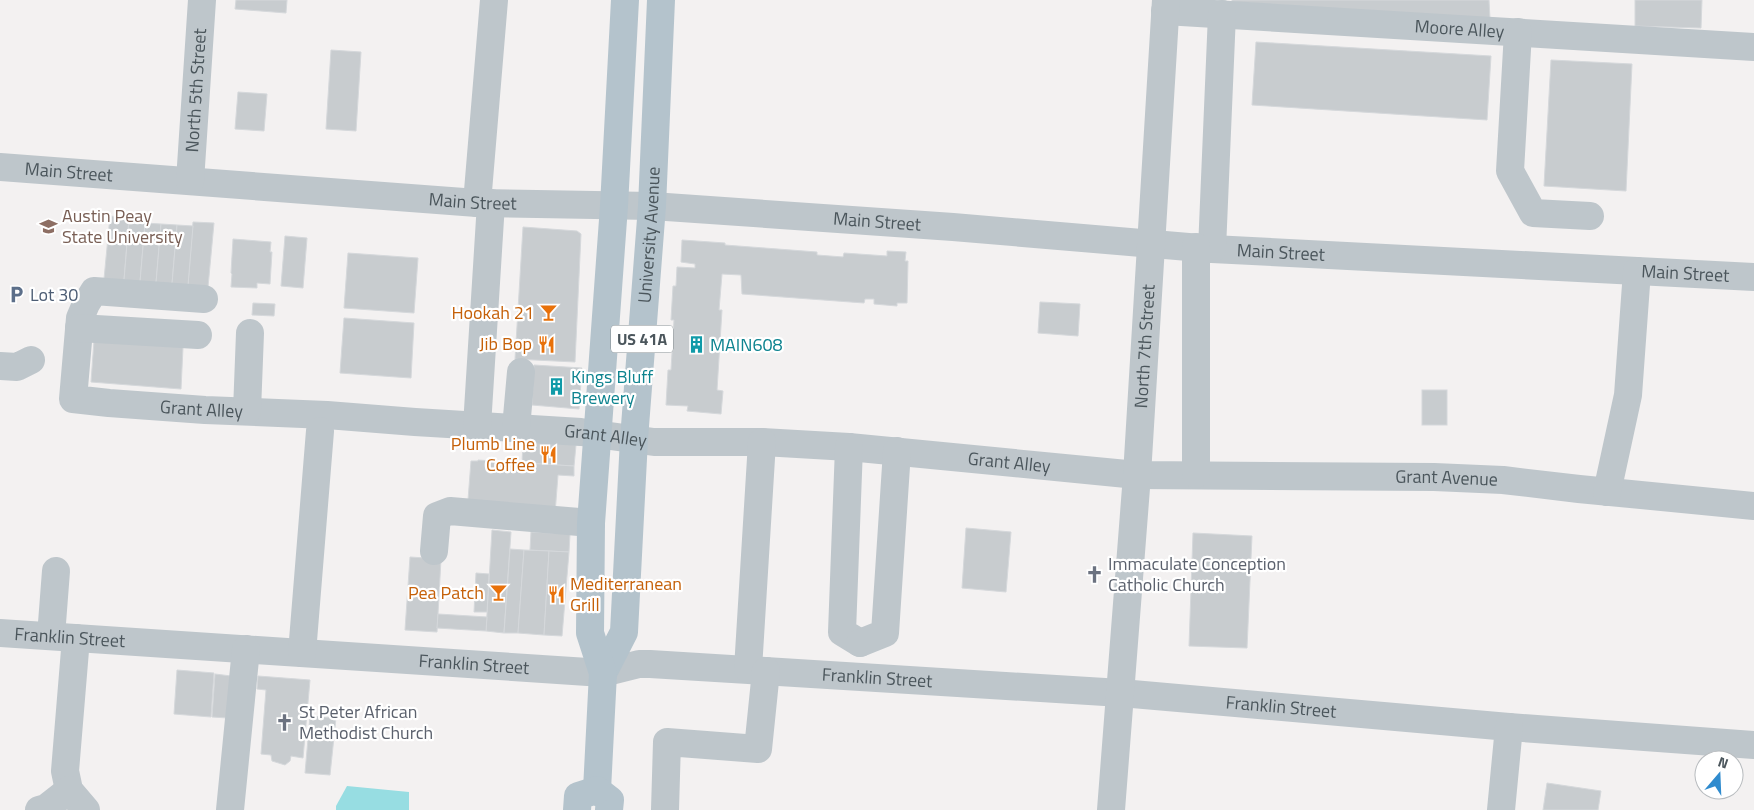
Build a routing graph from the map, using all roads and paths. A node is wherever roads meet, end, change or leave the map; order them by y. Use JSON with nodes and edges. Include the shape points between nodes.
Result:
{"nodes":[{"id":1,"x":202,"y":0,"type":"edge"},
{"id":2,"x":494,"y":0,"type":"edge"},
{"id":3,"x":625,"y":0,"type":"edge"},
{"id":4,"x":660,"y":0,"type":"edge"},
{"id":5,"x":1166,"y":5,"type":"edge"},
{"id":6,"x":1222,"y":14,"type":"junction"},
{"id":7,"x":1518,"y":32,"type":"junction"},
{"id":8,"x":1754,"y":47,"type":"edge"},
{"id":9,"x":0,"y":167,"type":"edge"},
{"id":10,"x":190,"y":181,"type":"junction"},
{"id":11,"x":484,"y":203,"type":"junction"},
{"id":12,"x":614,"y":206,"type":"junction"},
{"id":13,"x":652,"y":206,"type":"junction"},
{"id":14,"x":1590,"y":216,"type":"dead end"},
{"id":15,"x":1152,"y":244,"type":"junction"},
{"id":16,"x":1204,"y":248,"type":"junction"},
{"id":17,"x":1637,"y":271,"type":"junction"},
{"id":18,"x":1754,"y":277,"type":"edge"},
{"id":19,"x":204,"y":299,"type":"dead end"},
{"id":20,"x":79,"y":328,"type":"junction"},
{"id":21,"x":250,"y":333,"type":"dead end"},
{"id":22,"x":198,"y":335,"type":"dead end"},
{"id":23,"x":31,"y":360,"type":"dead end"},
{"id":24,"x":0,"y":366,"type":"edge"},
{"id":25,"x":521,"y":372,"type":"dead end"},
{"id":26,"x":247,"y":411,"type":"junction"},
{"id":27,"x":477,"y":426,"type":"junction"},
{"id":28,"x":516,"y":428,"type":"junction"},
{"id":29,"x":320,"y":431,"type":"dead end"},
{"id":30,"x":598,"y":435,"type":"junction"},
{"id":31,"x":634,"y":439,"type":"junction"},
{"id":32,"x":762,"y":442,"type":"junction"},
{"id":33,"x":849,"y":447,"type":"junction"},
{"id":34,"x":897,"y":451,"type":"junction"},
{"id":35,"x":1196,"y":474,"type":"junction"},
{"id":36,"x":1137,"y":475,"type":"junction"},
{"id":37,"x":1607,"y":492,"type":"junction"},
{"id":38,"x":1754,"y":506,"type":"edge"},
{"id":39,"x":591,"y":523,"type":"junction"},
{"id":40,"x":434,"y":551,"type":"dead end"},
{"id":41,"x":56,"y":571,"type":"dead end"},
{"id":42,"x":0,"y":633,"type":"edge"},
{"id":43,"x":63,"y":637,"type":"junction"},
{"id":44,"x":860,"y":643,"type":"junction"},
{"id":45,"x":246,"y":649,"type":"junction"},
{"id":46,"x":302,"y":653,"type":"junction"},
{"id":47,"x":757,"y":670,"type":"junction"},
{"id":48,"x":603,"y":673,"type":"junction"},
{"id":49,"x":857,"y":676,"type":"junction"},
{"id":50,"x":1120,"y":693,"type":"junction"},
{"id":51,"x":1509,"y":728,"type":"junction"},
{"id":52,"x":1754,"y":745,"type":"edge"},
{"id":53,"x":78,"y":800,"type":"edge"},
{"id":54,"x":603,"y":800,"type":"edge"},
{"id":55,"x":45,"y":809,"type":"edge"},
{"id":56,"x":230,"y":810,"type":"edge"},
{"id":57,"x":578,"y":810,"type":"edge"},
{"id":58,"x":665,"y":810,"type":"edge"},
{"id":59,"x":1111,"y":810,"type":"edge"},
{"id":60,"x":1501,"y":810,"type":"edge"}],
"edges":[{"from":1,"to":10,"type":"street","name":"North 5th Street"},
{"from":2,"to":11,"type":"street"},
{"from":3,"to":12,"type":"main road","name":"University Avenue","number":"US 41A"},
{"from":4,"to":13,"type":"main road","name":"University Avenue","number":"US 41A"},
{"from":5,"to":6,"type":"street","name":"Moore Alley"},
{"from":5,"to":15,"type":"street","name":"North 7th Street"},
{"from":6,"to":7,"type":"street","name":"Moore Alley"},
{"from":6,"to":16,"type":"street"},
{"from":7,"to":8,"type":"street","name":"Moore Alley"},
{"from":7,"to":14,"type":"street","via":[[1510,171],[1533,212]]},
{"from":9,"to":10,"type":"street","name":"Main Street"},
{"from":10,"to":11,"type":"street","name":"Main Street"},
{"from":11,"to":12,"type":"street","name":"Main Street"},
{"from":11,"to":27,"type":"street"},
{"from":12,"to":13,"type":"street","name":"Main Street"},
{"from":12,"to":30,"type":"main road","name":"University Avenue","number":"US 41A"},
{"from":13,"to":15,"type":"street","name":"Main Street"},
{"from":13,"to":31,"type":"main road","name":"University Avenue","number":"US 41A"},
{"from":15,"to":16,"type":"street","name":"Main Street"},
{"from":15,"to":36,"type":"street","name":"North 7th Street"},
{"from":16,"to":17,"type":"street","name":"Main Street"},
{"from":16,"to":35,"type":"street"},
{"from":17,"to":18,"type":"street","name":"Main Street"},
{"from":17,"to":37,"type":"street","via":[[1628,395]]},
{"from":19,"to":20,"type":"street","via":[[94,292],[82,311]]},
{"from":20,"to":22,"type":"street"},
{"from":20,"to":26,"type":"street","name":"Grant Alley","via":[[73,399]]},
{"from":21,"to":26,"type":"street"},
{"from":23,"to":24,"type":"street","via":[[17,367]]},
{"from":25,"to":28,"type":"street"},
{"from":26,"to":27,"type":"street","name":"Grant Alley"},
{"from":27,"to":28,"type":"street","name":"Grant Alley"},
{"from":28,"to":30,"type":"street","name":"Grant Alley"},
{"from":29,"to":46,"type":"street"},
{"from":30,"to":31,"type":"street","name":"Grant Alley"},
{"from":30,"to":39,"type":"main road","name":"University Avenue","number":"US 41A"},
{"from":31,"to":32,"type":"street","name":"Grant Alley","via":[[654,442]]},
{"from":31,"to":48,"type":"main road","name":"University Avenue","number":"US 41A","via":[[624,632]]},
{"from":32,"to":33,"type":"street","name":"Grant Alley"},
{"from":32,"to":47,"type":"street"},
{"from":33,"to":34,"type":"street","name":"Grant Alley"},
{"from":33,"to":44,"type":"street","via":[[842,632]]},
{"from":34,"to":36,"type":"street","name":"Grant Alley"},
{"from":34,"to":44,"type":"street","via":[[885,634]]},
{"from":35,"to":36,"type":"street","name":"Grant Avenue"},
{"from":35,"to":37,"type":"street","name":"Grant Avenue","via":[[1503,480]]},
{"from":36,"to":50,"type":"street","name":"North 7th Street"},
{"from":37,"to":38,"type":"street","name":"Grant Avenue"},
{"from":39,"to":40,"type":"street","via":[[450,511],[437,516]]},
{"from":39,"to":48,"type":"main road","name":"University Avenue","number":"US 41A","via":[[590,633]]},
{"from":41,"to":43,"type":"street"},
{"from":42,"to":43,"type":"street","name":"Franklin Street"},
{"from":43,"to":45,"type":"street","name":"Franklin Street"},
{"from":43,"to":53,"type":"street","via":[[65,771]]},
{"from":44,"to":49,"type":"street"},
{"from":45,"to":46,"type":"street","name":"Franklin Street"},
{"from":45,"to":56,"type":"street"},
{"from":46,"to":48,"type":"street","name":"Franklin Street"},
{"from":47,"to":48,"type":"street","name":"Franklin Street","via":[[639,664]]},
{"from":47,"to":49,"type":"street","name":"Franklin Street"},
{"from":47,"to":58,"type":"street","via":[[758,749],[667,742]]},
{"from":48,"to":54,"type":"main road","name":"University Avenue","number":"US 41A"},
{"from":49,"to":50,"type":"street","name":"Franklin Street"},
{"from":50,"to":51,"type":"street","name":"Franklin Street"},
{"from":50,"to":59,"type":"street","name":"North 7th Street"},
{"from":51,"to":52,"type":"street","name":"Franklin Street"},
{"from":51,"to":60,"type":"street"},
{"from":53,"to":55,"type":"street"},
{"from":54,"to":57,"type":"main road","name":"University Avenue","number":"US 41A","via":[[578,796]]}]}
